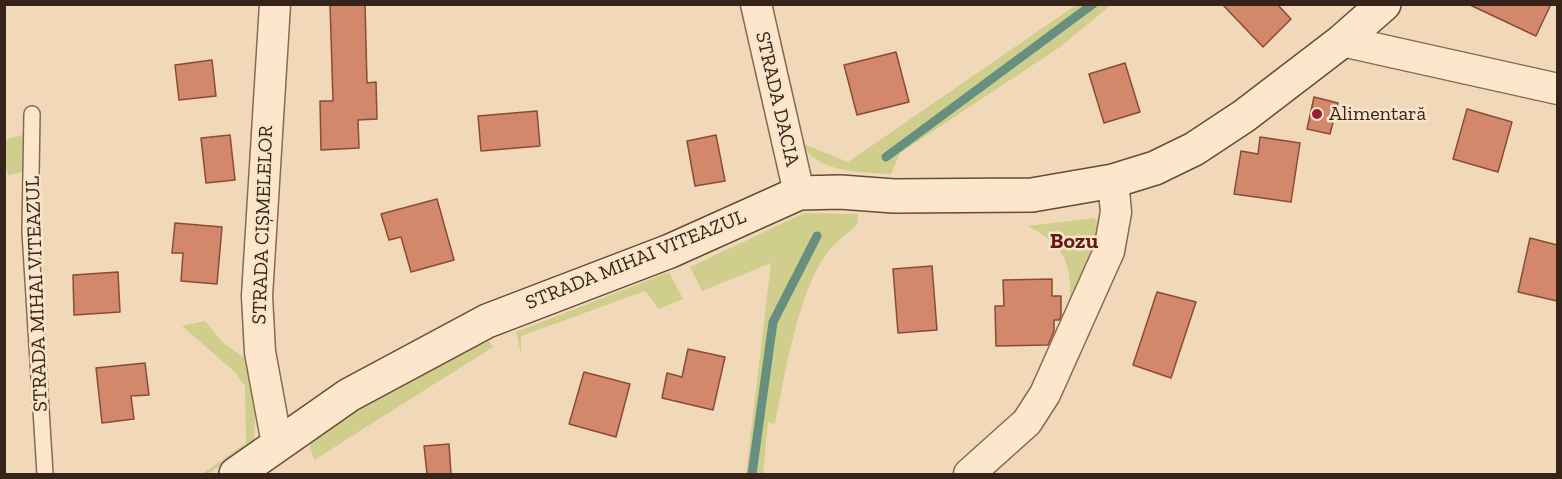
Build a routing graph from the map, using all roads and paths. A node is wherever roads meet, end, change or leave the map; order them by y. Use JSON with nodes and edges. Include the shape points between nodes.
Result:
{"nodes":[{"id":1,"x":274,"y":4,"type":"edge"},
{"id":2,"x":756,"y":4,"type":"edge"},
{"id":3,"x":1384,"y":4,"type":"edge"},
{"id":4,"x":1342,"y":41,"type":"junction"},
{"id":5,"x":1557,"y":89,"type":"edge"},
{"id":6,"x":32,"y":114,"type":"dead end"},
{"id":7,"x":1113,"y":181,"type":"junction"},
{"id":8,"x":799,"y":193,"type":"junction"},
{"id":9,"x":277,"y":444,"type":"junction"},
{"id":10,"x":45,"y":474,"type":"edge"},
{"id":11,"x":236,"y":474,"type":"edge"},
{"id":12,"x":969,"y":474,"type":"edge"}],
"edges":[{"from":1,"to":9,"type":"street","name":"STRADA CIȘMELELOR","via":[[257,296],[260,352]]},
{"from":2,"to":8,"type":"street","name":"STRADA DACIA"},
{"from":3,"to":4,"type":"street","name":"STRADA MIHAI VITEAZUL"},
{"from":4,"to":5,"type":"street"},
{"from":4,"to":7,"type":"street","name":"STRADA MIHAI VITEAZUL","via":[[1245,116],[1194,149],[1155,168]]},
{"from":6,"to":10,"type":"lane","name":"STRADA MIHAI VITEAZUL","via":[[30,232]]},
{"from":7,"to":8,"type":"street","name":"STRADA MIHAI VITEAZUL","via":[[1032,195]]},
{"from":7,"to":12,"type":"street","via":[[1116,212],[1109,251],[1046,394],[1027,422]]},
{"from":8,"to":9,"type":"street","name":"STRADA MIHAI VITEAZUL","via":[[670,251],[487,321],[349,395]]},
{"from":9,"to":11,"type":"street","name":"STRADA MIHAI VITEAZUL"}]}
